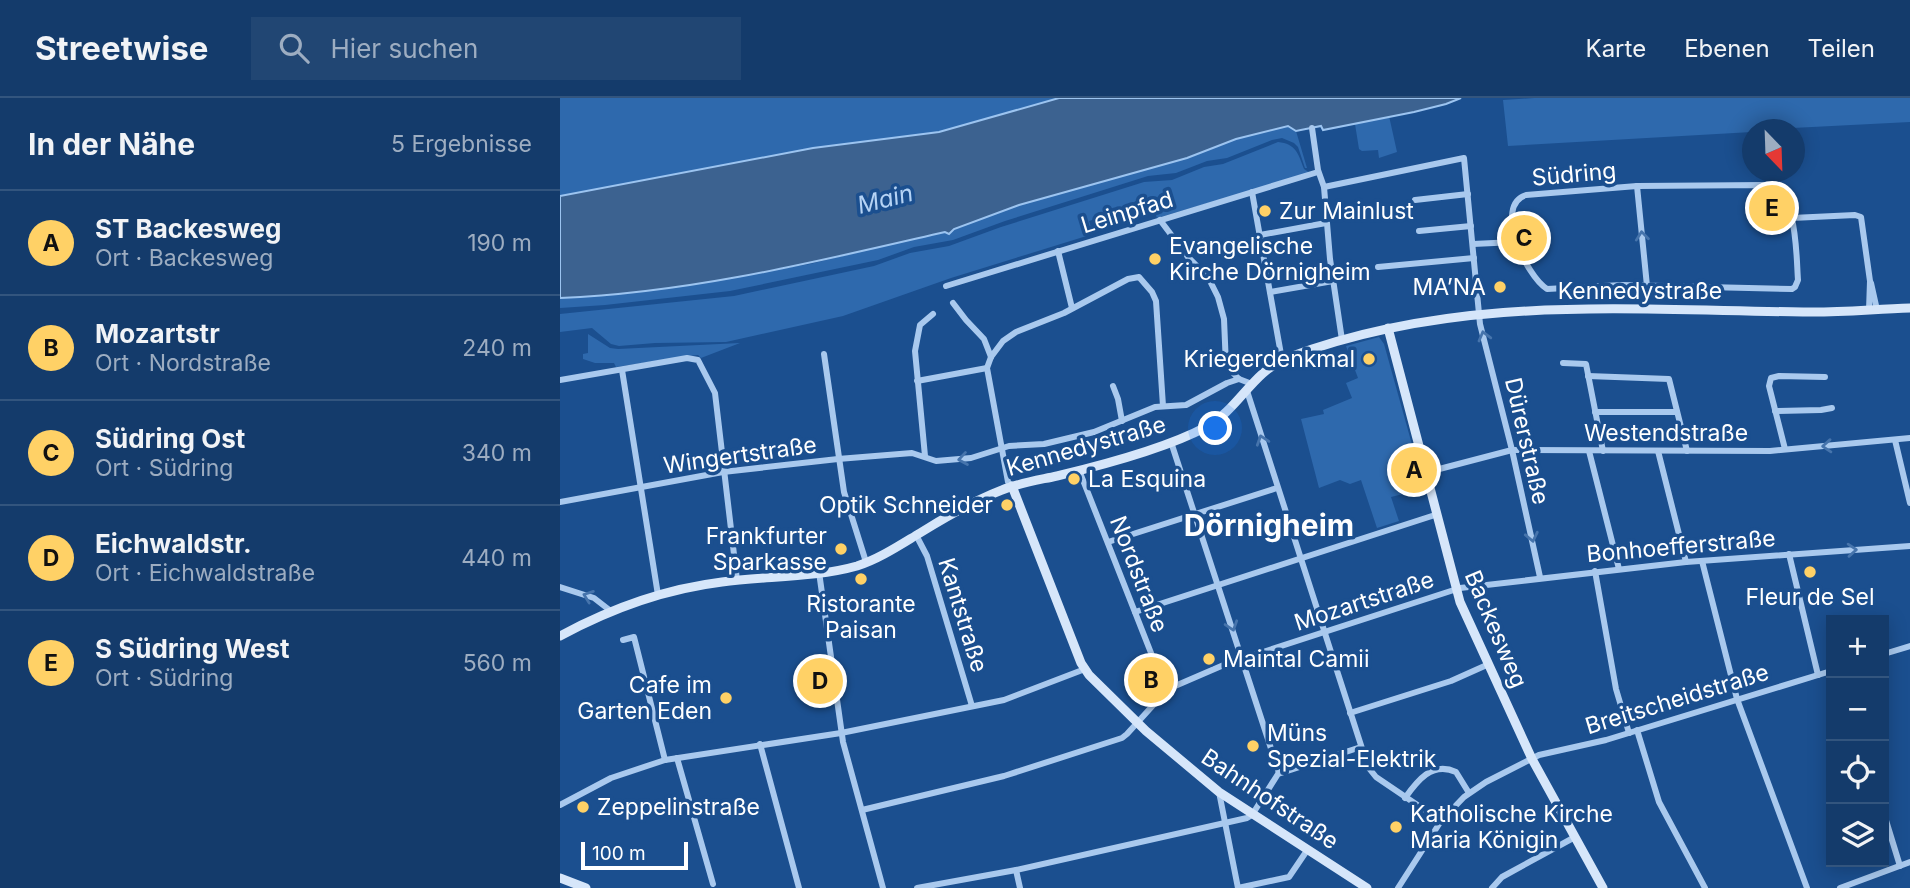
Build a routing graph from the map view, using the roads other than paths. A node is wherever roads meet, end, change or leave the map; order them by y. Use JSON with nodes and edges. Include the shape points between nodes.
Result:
{"nodes":[{"id":1,"x":1311,"y":128,"type":"dead end"},
{"id":2,"x":1318,"y":172,"type":"junction"},
{"id":3,"x":1637,"y":186,"type":"junction"},
{"id":4,"x":1324,"y":187,"type":"junction"},
{"id":5,"x":1252,"y":192,"type":"junction"},
{"id":6,"x":1468,"y":194,"type":"junction"},
{"id":7,"x":1415,"y":200,"type":"dead end"},
{"id":8,"x":1793,"y":218,"type":"junction"},
{"id":9,"x":1160,"y":220,"type":"junction"},
{"id":10,"x":1326,"y":223,"type":"junction"},
{"id":11,"x":1471,"y":226,"type":"junction"},
{"id":12,"x":1419,"y":231,"type":"dead end"},
{"id":13,"x":1260,"y":235,"type":"junction"},
{"id":14,"x":1515,"y":242,"type":"junction"},
{"id":15,"x":1261,"y":244,"type":"junction"},
{"id":16,"x":1473,"y":244,"type":"junction"},
{"id":17,"x":1058,"y":251,"type":"junction"},
{"id":18,"x":1213,"y":253,"type":"dead end"},
{"id":19,"x":1474,"y":258,"type":"junction"},
{"id":20,"x":1378,"y":267,"type":"dead end"},
{"id":21,"x":1333,"y":281,"type":"junction"},
{"id":22,"x":1647,"y":285,"type":"junction"},
{"id":23,"x":946,"y":286,"type":"dead end"},
{"id":24,"x":1270,"y":292,"type":"junction"},
{"id":25,"x":953,"y":303,"type":"dead end"},
{"id":26,"x":1072,"y":308,"type":"junction"},
{"id":27,"x":1910,"y":308,"type":"edge"},
{"id":28,"x":1873,"y":310,"type":"junction"},
{"id":29,"x":1479,"y":313,"type":"junction"},
{"id":30,"x":933,"y":314,"type":"dead end"},
{"id":31,"x":1388,"y":328,"type":"junction"},
{"id":32,"x":1342,"y":340,"type":"junction"},
{"id":33,"x":824,"y":354,"type":"dead end"},
{"id":34,"x":991,"y":357,"type":"junction"},
{"id":35,"x":1283,"y":360,"type":"junction"},
{"id":36,"x":1563,"y":363,"type":"dead end"},
{"id":37,"x":987,"y":368,"type":"junction"},
{"id":38,"x":622,"y":370,"type":"junction"},
{"id":39,"x":1588,"y":376,"type":"junction"},
{"id":40,"x":1825,"y":377,"type":"dead end"},
{"id":41,"x":1239,"y":379,"type":"junction"},
{"id":42,"x":560,"y":380,"type":"edge"},
{"id":43,"x":916,"y":381,"type":"junction"},
{"id":44,"x":1113,"y":386,"type":"dead end"},
{"id":45,"x":1249,"y":388,"type":"junction"},
{"id":46,"x":1163,"y":406,"type":"junction"},
{"id":47,"x":1832,"y":408,"type":"dead end"},
{"id":48,"x":1775,"y":411,"type":"junction"},
{"id":49,"x":1595,"y":412,"type":"junction"},
{"id":50,"x":1677,"y":412,"type":"junction"},
{"id":51,"x":1122,"y":421,"type":"junction"},
{"id":52,"x":1910,"y":438,"type":"edge"},
{"id":53,"x":1895,"y":440,"type":"junction"},
{"id":54,"x":1171,"y":442,"type":"junction"},
{"id":55,"x":1002,"y":449,"type":"junction"},
{"id":56,"x":1785,"y":449,"type":"junction"},
{"id":57,"x":1512,"y":450,"type":"junction"},
{"id":58,"x":1589,"y":451,"type":"junction"},
{"id":59,"x":1602,"y":451,"type":"junction"},
{"id":60,"x":1658,"y":451,"type":"junction"},
{"id":61,"x":1687,"y":451,"type":"junction"},
{"id":62,"x":925,"y":456,"type":"junction"},
{"id":63,"x":838,"y":459,"type":"junction"},
{"id":64,"x":1079,"y":470,"type":"junction"},
{"id":65,"x":723,"y":472,"type":"junction"},
{"id":66,"x":1424,"y":473,"type":"junction"},
{"id":67,"x":1012,"y":486,"type":"junction"},
{"id":68,"x":640,"y":487,"type":"junction"},
{"id":69,"x":1278,"y":488,"type":"junction"},
{"id":70,"x":560,"y":502,"type":"edge"},
{"id":71,"x":1910,"y":503,"type":"edge"},
{"id":72,"x":1195,"y":514,"type":"junction"},
{"id":73,"x":1436,"y":515,"type":"junction"},
{"id":74,"x":916,"y":535,"type":"junction"},
{"id":75,"x":1108,"y":542,"type":"junction"},
{"id":76,"x":1910,"y":546,"type":"edge"},
{"id":77,"x":1792,"y":554,"type":"junction"},
{"id":78,"x":1300,"y":558,"type":"junction"},
{"id":79,"x":1702,"y":561,"type":"junction"},
{"id":80,"x":866,"y":562,"type":"junction"},
{"id":81,"x":1686,"y":562,"type":"junction"},
{"id":82,"x":1619,"y":569,"type":"junction"},
{"id":83,"x":1595,"y":571,"type":"junction"},
{"id":84,"x":819,"y":572,"type":"junction"},
{"id":85,"x":1541,"y":577,"type":"junction"},
{"id":86,"x":737,"y":580,"type":"junction"},
{"id":87,"x":1218,"y":585,"type":"junction"},
{"id":88,"x":560,"y":587,"type":"edge"},
{"id":89,"x":1455,"y":589,"type":"junction"},
{"id":90,"x":657,"y":595,"type":"junction"},
{"id":91,"x":612,"y":612,"type":"junction"},
{"id":92,"x":1135,"y":612,"type":"junction"},
{"id":93,"x":1325,"y":632,"type":"junction"},
{"id":94,"x":560,"y":636,"type":"edge"},
{"id":95,"x":623,"y":640,"type":"dead end"},
{"id":96,"x":1910,"y":646,"type":"edge"},
{"id":97,"x":1889,"y":652,"type":"edge"},
{"id":98,"x":1242,"y":659,"type":"junction"},
{"id":99,"x":1489,"y":664,"type":"junction"},
{"id":100,"x":1085,"y":669,"type":"junction"},
{"id":101,"x":1826,"y":673,"type":"edge"},
{"id":102,"x":1818,"y":675,"type":"junction"},
{"id":103,"x":1166,"y":691,"type":"junction"},
{"id":104,"x":1737,"y":699,"type":"junction"},
{"id":105,"x":972,"y":706,"type":"junction"},
{"id":106,"x":1350,"y":713,"type":"junction"},
{"id":107,"x":1138,"y":723,"type":"junction"},
{"id":108,"x":1637,"y":730,"type":"junction"},
{"id":109,"x":841,"y":733,"type":"junction"},
{"id":110,"x":1629,"y":733,"type":"junction"},
{"id":111,"x":760,"y":744,"type":"junction"},
{"id":112,"x":1361,"y":747,"type":"junction"},
{"id":113,"x":677,"y":758,"type":"junction"},
{"id":114,"x":1532,"y":759,"type":"junction"},
{"id":115,"x":665,"y":760,"type":"junction"},
{"id":116,"x":1279,"y":773,"type":"junction"},
{"id":117,"x":1219,"y":792,"type":"junction"},
{"id":118,"x":1469,"y":793,"type":"junction"},
{"id":119,"x":1405,"y":798,"type":"junction"},
{"id":120,"x":560,"y":805,"type":"edge"},
{"id":121,"x":862,"y":810,"type":"junction"},
{"id":122,"x":1252,"y":815,"type":"junction"},
{"id":123,"x":1441,"y":821,"type":"junction"},
{"id":124,"x":1226,"y":823,"type":"junction"},
{"id":125,"x":1889,"y":830,"type":"edge"},
{"id":126,"x":1575,"y":837,"type":"junction"},
{"id":127,"x":1308,"y":849,"type":"junction"},
{"id":128,"x":1910,"y":862,"type":"edge"},
{"id":129,"x":1900,"y":866,"type":"junction"},
{"id":130,"x":1016,"y":870,"type":"junction"},
{"id":131,"x":560,"y":878,"type":"edge"},
{"id":132,"x":713,"y":884,"type":"dead end"},
{"id":133,"x":586,"y":888,"type":"edge"},
{"id":134,"x":799,"y":888,"type":"edge"},
{"id":135,"x":883,"y":888,"type":"edge"},
{"id":136,"x":916,"y":888,"type":"edge"},
{"id":137,"x":1020,"y":888,"type":"edge"},
{"id":138,"x":1238,"y":888,"type":"edge"},
{"id":139,"x":1367,"y":888,"type":"edge"},
{"id":140,"x":1398,"y":888,"type":"edge"},
{"id":141,"x":1492,"y":888,"type":"edge"},
{"id":142,"x":1603,"y":888,"type":"edge"},
{"id":143,"x":1705,"y":888,"type":"edge"},
{"id":144,"x":1807,"y":888,"type":"edge"},
{"id":145,"x":1840,"y":888,"type":"edge"}],
"edges":[{"from":1,"to":2,"type":"street"},
{"from":2,"to":4,"type":"street"},
{"from":2,"to":5,"type":"street","name":"Leinpfad"},
{"from":3,"to":8,"type":"street","name":"Südring","via":[[1772,186],[1782,194]]},
{"from":3,"to":14,"type":"street","name":"Südring","via":[[1518,197],[1513,204]]},
{"from":22,"to":3,"type":"street","name":"Südring","one_way":true},
{"from":4,"to":6,"type":"street","name":"Dürerstraße","via":[[1464,158]]},
{"from":4,"to":10,"type":"street"},
{"from":5,"to":9,"type":"street","name":"Leinpfad"},
{"from":5,"to":13,"type":"street"},
{"from":6,"to":7,"type":"street"},
{"from":6,"to":11,"type":"street","name":"Dürerstraße"},
{"from":8,"to":22,"type":"street","name":"Südring","via":[[1798,280],[1792,289]]},
{"from":8,"to":28,"type":"street","via":[[1855,215],[1863,219]]},
{"from":9,"to":17,"type":"street","name":"Leinpfad"},
{"from":9,"to":41,"type":"street","via":[[1215,290],[1224,319],[1226,366]]},
{"from":10,"to":13,"type":"street"},
{"from":10,"to":21,"type":"street"},
{"from":11,"to":12,"type":"street"},
{"from":11,"to":16,"type":"street","name":"Dürerstraße"},
{"from":13,"to":15,"type":"street"},
{"from":14,"to":16,"type":"street"},
{"from":14,"to":22,"type":"street","name":"Südring","via":[[1547,289]]},
{"from":15,"to":18,"type":"street"},
{"from":15,"to":24,"type":"street"},
{"from":16,"to":19,"type":"street","name":"Dürerstraße"},
{"from":17,"to":23,"type":"street","name":"Leinpfad"},
{"from":17,"to":26,"type":"street"},
{"from":19,"to":20,"type":"street"},
{"from":19,"to":29,"type":"street","name":"Dürerstraße"},
{"from":21,"to":24,"type":"street"},
{"from":21,"to":32,"type":"street"},
{"from":24,"to":35,"type":"street"},
{"from":25,"to":34,"type":"street","via":[[984,339]]},
{"from":26,"to":34,"type":"street","via":[[1016,332]]},
{"from":26,"to":46,"type":"street","via":[[1137,276],[1146,284],[1156,301]]},
{"from":27,"to":28,"type":"main road","name":"Kennedystraße"},
{"from":28,"to":29,"type":"main road","name":"Kennedystraße"},
{"from":29,"to":31,"type":"main road","name":"Kennedystraße"},
{"from":57,"to":29,"type":"street","name":"Dürerstraße","one_way":true},
{"from":30,"to":43,"type":"street","via":[[918,331]]},
{"from":31,"to":32,"type":"main road","name":"Kennedystraße"},
{"from":31,"to":66,"type":"main road","name":"Backesweg"},
{"from":32,"to":35,"type":"main road","name":"Kennedystraße"},
{"from":33,"to":63,"type":"street"},
{"from":34,"to":37,"type":"street"},
{"from":35,"to":45,"type":"main road","name":"Kennedystraße"},
{"from":36,"to":39,"type":"street","via":[[1586,364]]},
{"from":37,"to":43,"type":"street"},
{"from":37,"to":55,"type":"street"},
{"from":38,"to":42,"type":"street"},
{"from":38,"to":65,"type":"street","via":[[687,358],[700,362],[715,393]]},
{"from":38,"to":68,"type":"street"},
{"from":39,"to":49,"type":"street"},
{"from":39,"to":50,"type":"street","via":[[1669,379]]},
{"from":40,"to":48,"type":"street","via":[[1773,377],[1769,386]]},
{"from":41,"to":45,"type":"street"},
{"from":41,"to":46,"type":"street","name":"Wingertstraße","via":[[1186,405]]},
{"from":43,"to":62,"type":"street"},
{"from":44,"to":51,"type":"street"},
{"from":45,"to":54,"type":"main road","name":"Kennedystraße","via":[[1215,421]]},
{"from":69,"to":45,"type":"street","one_way":true},
{"from":46,"to":51,"type":"street","name":"Wingertstraße"},
{"from":47,"to":48,"type":"street"},
{"from":48,"to":56,"type":"street"},
{"from":49,"to":50,"type":"street"},
{"from":49,"to":59,"type":"street"},
{"from":50,"to":61,"type":"street"},
{"from":51,"to":55,"type":"street","name":"Wingertstraße","via":[[1062,440]]},
{"from":52,"to":53,"type":"street","name":"Westendstraße"},
{"from":53,"to":56,"type":"street","name":"Westendstraße","one_way":true},
{"from":53,"to":71,"type":"street"},
{"from":54,"to":64,"type":"main road","name":"Kennedystraße"},
{"from":54,"to":72,"type":"street"},
{"from":55,"to":62,"type":"street","name":"Wingertstraße","one_way":true,"via":[[960,460],[931,461]]},
{"from":55,"to":67,"type":"street"},
{"from":56,"to":61,"type":"street","name":"Westendstraße"},
{"from":57,"to":58,"type":"street","name":"Westendstraße"},
{"from":57,"to":66,"type":"street","name":"Westendstraße"},
{"from":57,"to":85,"type":"street","name":"Dürerstraße","one_way":true},
{"from":58,"to":59,"type":"street","name":"Westendstraße"},
{"from":58,"to":82,"type":"street"},
{"from":59,"to":60,"type":"street","name":"Westendstraße"},
{"from":60,"to":61,"type":"street","name":"Westendstraße"},
{"from":60,"to":81,"type":"street"},
{"from":62,"to":63,"type":"street","name":"Wingertstraße"},
{"from":63,"to":65,"type":"street","name":"Wingertstraße"},
{"from":63,"to":80,"type":"street"},
{"from":64,"to":67,"type":"main road","name":"Kennedystraße"},
{"from":64,"to":75,"type":"street","name":"Nordstraße"},
{"from":65,"to":68,"type":"street","name":"Wingertstraße"},
{"from":65,"to":86,"type":"street"},
{"from":66,"to":73,"type":"main road","name":"Backesweg"},
{"from":67,"to":74,"type":"main road","name":"Kennedystraße"},
{"from":67,"to":100,"type":"main road","name":"Bahnhofstraße"},
{"from":68,"to":70,"type":"street","name":"Wingertstraße"},
{"from":68,"to":90,"type":"street"},
{"from":69,"to":72,"type":"street"},
{"from":69,"to":78,"type":"street"},
{"from":72,"to":75,"type":"street"},
{"from":72,"to":87,"type":"street"},
{"from":73,"to":78,"type":"street"},
{"from":73,"to":89,"type":"main road","name":"Backesweg"},
{"from":74,"to":80,"type":"main road","name":"Kennedystraße"},
{"from":74,"to":105,"type":"street","name":"Kantstraße","via":[[927,556]]},
{"from":75,"to":92,"type":"street","name":"Nordstraße"},
{"from":77,"to":76,"type":"street","name":"Bonhoefferstraße","one_way":true},
{"from":77,"to":79,"type":"street","name":"Bonhoefferstraße"},
{"from":77,"to":102,"type":"street"},
{"from":78,"to":87,"type":"street"},
{"from":78,"to":93,"type":"street"},
{"from":79,"to":81,"type":"street","name":"Bonhoefferstraße"},
{"from":79,"to":104,"type":"street"},
{"from":80,"to":84,"type":"main road","name":"Kennedystraße"},
{"from":81,"to":82,"type":"street","name":"Bonhoefferstraße"},
{"from":82,"to":83,"type":"street","name":"Bonhoefferstraße"},
{"from":83,"to":85,"type":"street","name":"Bonhoefferstraße"},
{"from":83,"to":110,"type":"street","via":[[1616,689]]},
{"from":84,"to":86,"type":"main road","name":"Kennedystraße"},
{"from":84,"to":109,"type":"street"},
{"from":85,"to":89,"type":"street","name":"Bonhoefferstraße"},
{"from":86,"to":90,"type":"main road","name":"Kennedystraße"},
{"from":87,"to":92,"type":"street"},
{"from":87,"to":98,"type":"street","one_way":true},
{"from":91,"to":88,"type":"street","one_way":true,"via":[[594,598]]},
{"from":89,"to":93,"type":"street","name":"Mozartstraße"},
{"from":89,"to":99,"type":"main road","name":"Backesweg"},
{"from":90,"to":91,"type":"main road","name":"Kennedystraße"},
{"from":91,"to":94,"type":"main road","name":"Kennedystraße"},
{"from":92,"to":103,"type":"street","name":"Nordstraße"},
{"from":93,"to":98,"type":"street","name":"Mozartstraße"},
{"from":93,"to":106,"type":"street"},
{"from":95,"to":115,"type":"street","via":[[634,637]]},
{"from":96,"to":97,"type":"street"},
{"from":98,"to":103,"type":"street","name":"Mozartstraße"},
{"from":98,"to":116,"type":"street"},
{"from":99,"to":106,"type":"street"},
{"from":99,"to":114,"type":"main road","name":"Backesweg"},
{"from":100,"to":105,"type":"street","via":[[1004,700]]},
{"from":100,"to":107,"type":"main road","name":"Bahnhofstraße"},
{"from":101,"to":102,"type":"street","name":"Breitscheidstraße"},
{"from":102,"to":104,"type":"street","name":"Breitscheidstraße"},
{"from":103,"to":107,"type":"street","name":"Mozartstraße"},
{"from":104,"to":108,"type":"street","name":"Breitscheidstraße"},
{"from":104,"to":144,"type":"street"},
{"from":105,"to":109,"type":"street"},
{"from":106,"to":112,"type":"street"},
{"from":107,"to":117,"type":"main road","name":"Bahnhofstraße"},
{"from":107,"to":121,"type":"street","name":"Mozartstraße","via":[[1122,738],[1013,774]]},
{"from":108,"to":110,"type":"street","name":"Breitscheidstraße"},
{"from":108,"to":143,"type":"street","via":[[1659,802]]},
{"from":109,"to":111,"type":"street"},
{"from":109,"to":121,"type":"street"},
{"from":110,"to":114,"type":"street","name":"Breitscheidstraße"},
{"from":111,"to":113,"type":"street"},
{"from":111,"to":134,"type":"street"},
{"from":112,"to":116,"type":"street"},
{"from":112,"to":119,"type":"street","via":[[1372,774]]},
{"from":113,"to":115,"type":"street"},
{"from":113,"to":132,"type":"street"},
{"from":114,"to":118,"type":"street","name":"Breitscheidstraße"},
{"from":114,"to":126,"type":"main road","name":"Backesweg"},
{"from":115,"to":120,"type":"street","via":[[611,778]]},
{"from":116,"to":122,"type":"street"},
{"from":117,"to":122,"type":"main road","name":"Bahnhofstraße"},
{"from":117,"to":124,"type":"street"},
{"from":118,"to":119,"type":"street","via":[[1455,772],[1442,769],[1421,777]]},
{"from":118,"to":123,"type":"street","name":"Breitscheidstraße"},
{"from":119,"to":123,"type":"street"},
{"from":121,"to":135,"type":"street"},
{"from":122,"to":124,"type":"street"},
{"from":122,"to":127,"type":"main road","name":"Bahnhofstraße"},
{"from":123,"to":140,"type":"street","name":"Breitscheidstraße"},
{"from":124,"to":130,"type":"street"},
{"from":124,"to":138,"type":"street"},
{"from":125,"to":129,"type":"street"},
{"from":126,"to":141,"type":"street","via":[[1502,877]]},
{"from":126,"to":142,"type":"main road","name":"Backesweg"},
{"from":127,"to":138,"type":"street","via":[[1289,877]]},
{"from":127,"to":139,"type":"main road","name":"Bahnhofstraße"},
{"from":128,"to":129,"type":"street"},
{"from":129,"to":145,"type":"street"},
{"from":130,"to":136,"type":"street"},
{"from":130,"to":137,"type":"street"},
{"from":131,"to":133,"type":"main road"}]}
